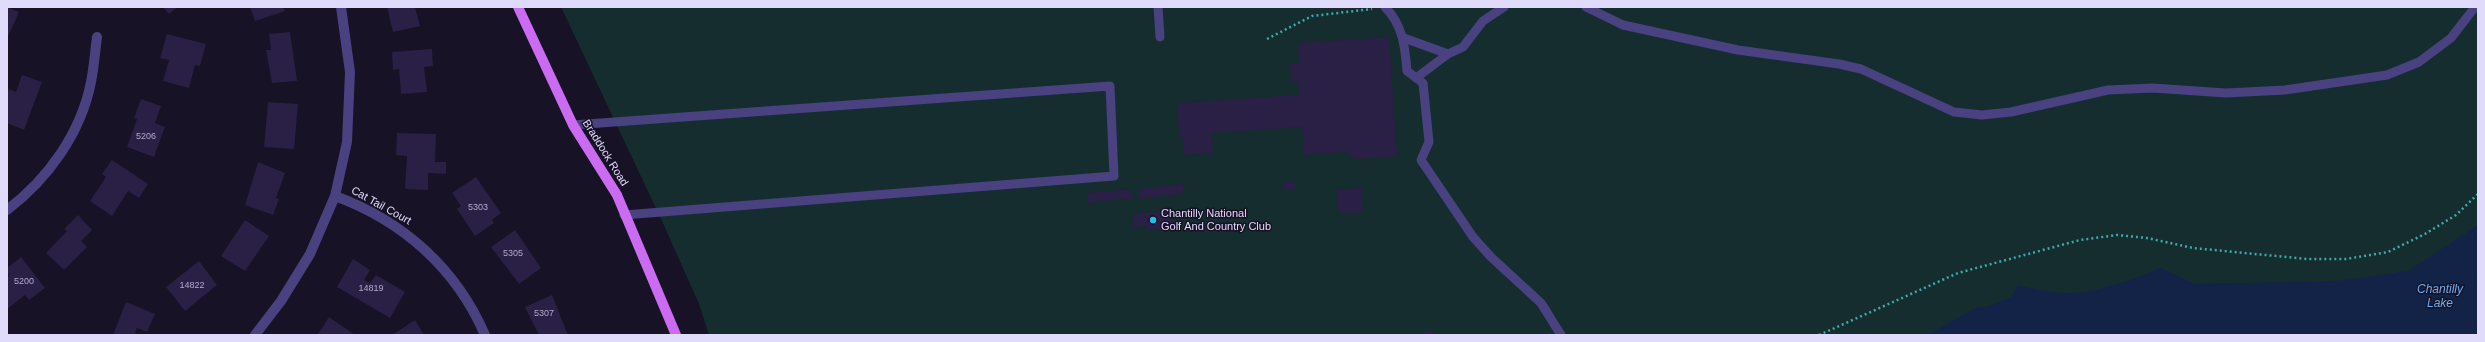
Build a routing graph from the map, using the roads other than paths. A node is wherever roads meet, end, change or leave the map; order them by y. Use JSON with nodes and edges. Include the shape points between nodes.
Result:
{"nodes":[{"id":1,"x":341,"y":7,"type":"edge"},
{"id":2,"x":518,"y":7,"type":"edge"},
{"id":3,"x":1158,"y":7,"type":"edge"},
{"id":4,"x":1385,"y":7,"type":"edge"},
{"id":5,"x":1504,"y":7,"type":"edge"},
{"id":6,"x":1586,"y":7,"type":"edge"},
{"id":7,"x":2475,"y":7,"type":"edge"},
{"id":8,"x":97,"y":36,"type":"dead end"},
{"id":9,"x":1160,"y":37,"type":"dead end"},
{"id":10,"x":1404,"y":38,"type":"junction"},
{"id":11,"x":1448,"y":54,"type":"junction"},
{"id":12,"x":1416,"y":78,"type":"junction"},
{"id":13,"x":573,"y":125,"type":"junction"},
{"id":14,"x":335,"y":196,"type":"junction"},
{"id":15,"x":7,"y":210,"type":"edge"},
{"id":16,"x":624,"y":215,"type":"junction"},
{"id":17,"x":255,"y":335,"type":"edge"},
{"id":18,"x":485,"y":335,"type":"edge"},
{"id":19,"x":676,"y":335,"type":"edge"},
{"id":20,"x":1561,"y":335,"type":"edge"}],
"edges":[{"from":1,"to":14,"type":"street","via":[[350,72],[346,142]]},
{"from":2,"to":13,"type":"main road","name":"Braddock Road"},
{"from":3,"to":9,"type":"lane"},
{"from":4,"to":10,"type":"lane","via":[[1394,16]]},
{"from":5,"to":11,"type":"lane","via":[[1483,21],[1463,47]]},
{"from":6,"to":7,"type":"lane","via":[[1623,25],[1738,50],[1861,69],[1954,112],[1982,115],[2011,112],[2108,90],[2153,88],[2226,93],[2285,90],[2387,75],[2419,62],[2451,38]]},
{"from":8,"to":15,"type":"street","via":[[91,83],[82,112],[68,142],[48,171]]},
{"from":10,"to":11,"type":"lane"},
{"from":10,"to":12,"type":"lane","via":[[1407,71]]},
{"from":11,"to":12,"type":"lane"},
{"from":12,"to":20,"type":"lane","via":[[1423,83],[1429,142],[1421,160],[1473,237],[1541,303]]},
{"from":13,"to":16,"type":"main road","name":"Braddock Road","via":[[617,195]]},
{"from":13,"to":16,"type":"lane","via":[[1110,86],[1114,176]]},
{"from":14,"to":17,"type":"street","via":[[310,254],[281,302]]},
{"from":14,"to":18,"type":"street","name":"Cat Tail Court","via":[[356,204],[401,229],[430,254],[468,300]]},
{"from":16,"to":19,"type":"main road","name":"Braddock Road"}]}
